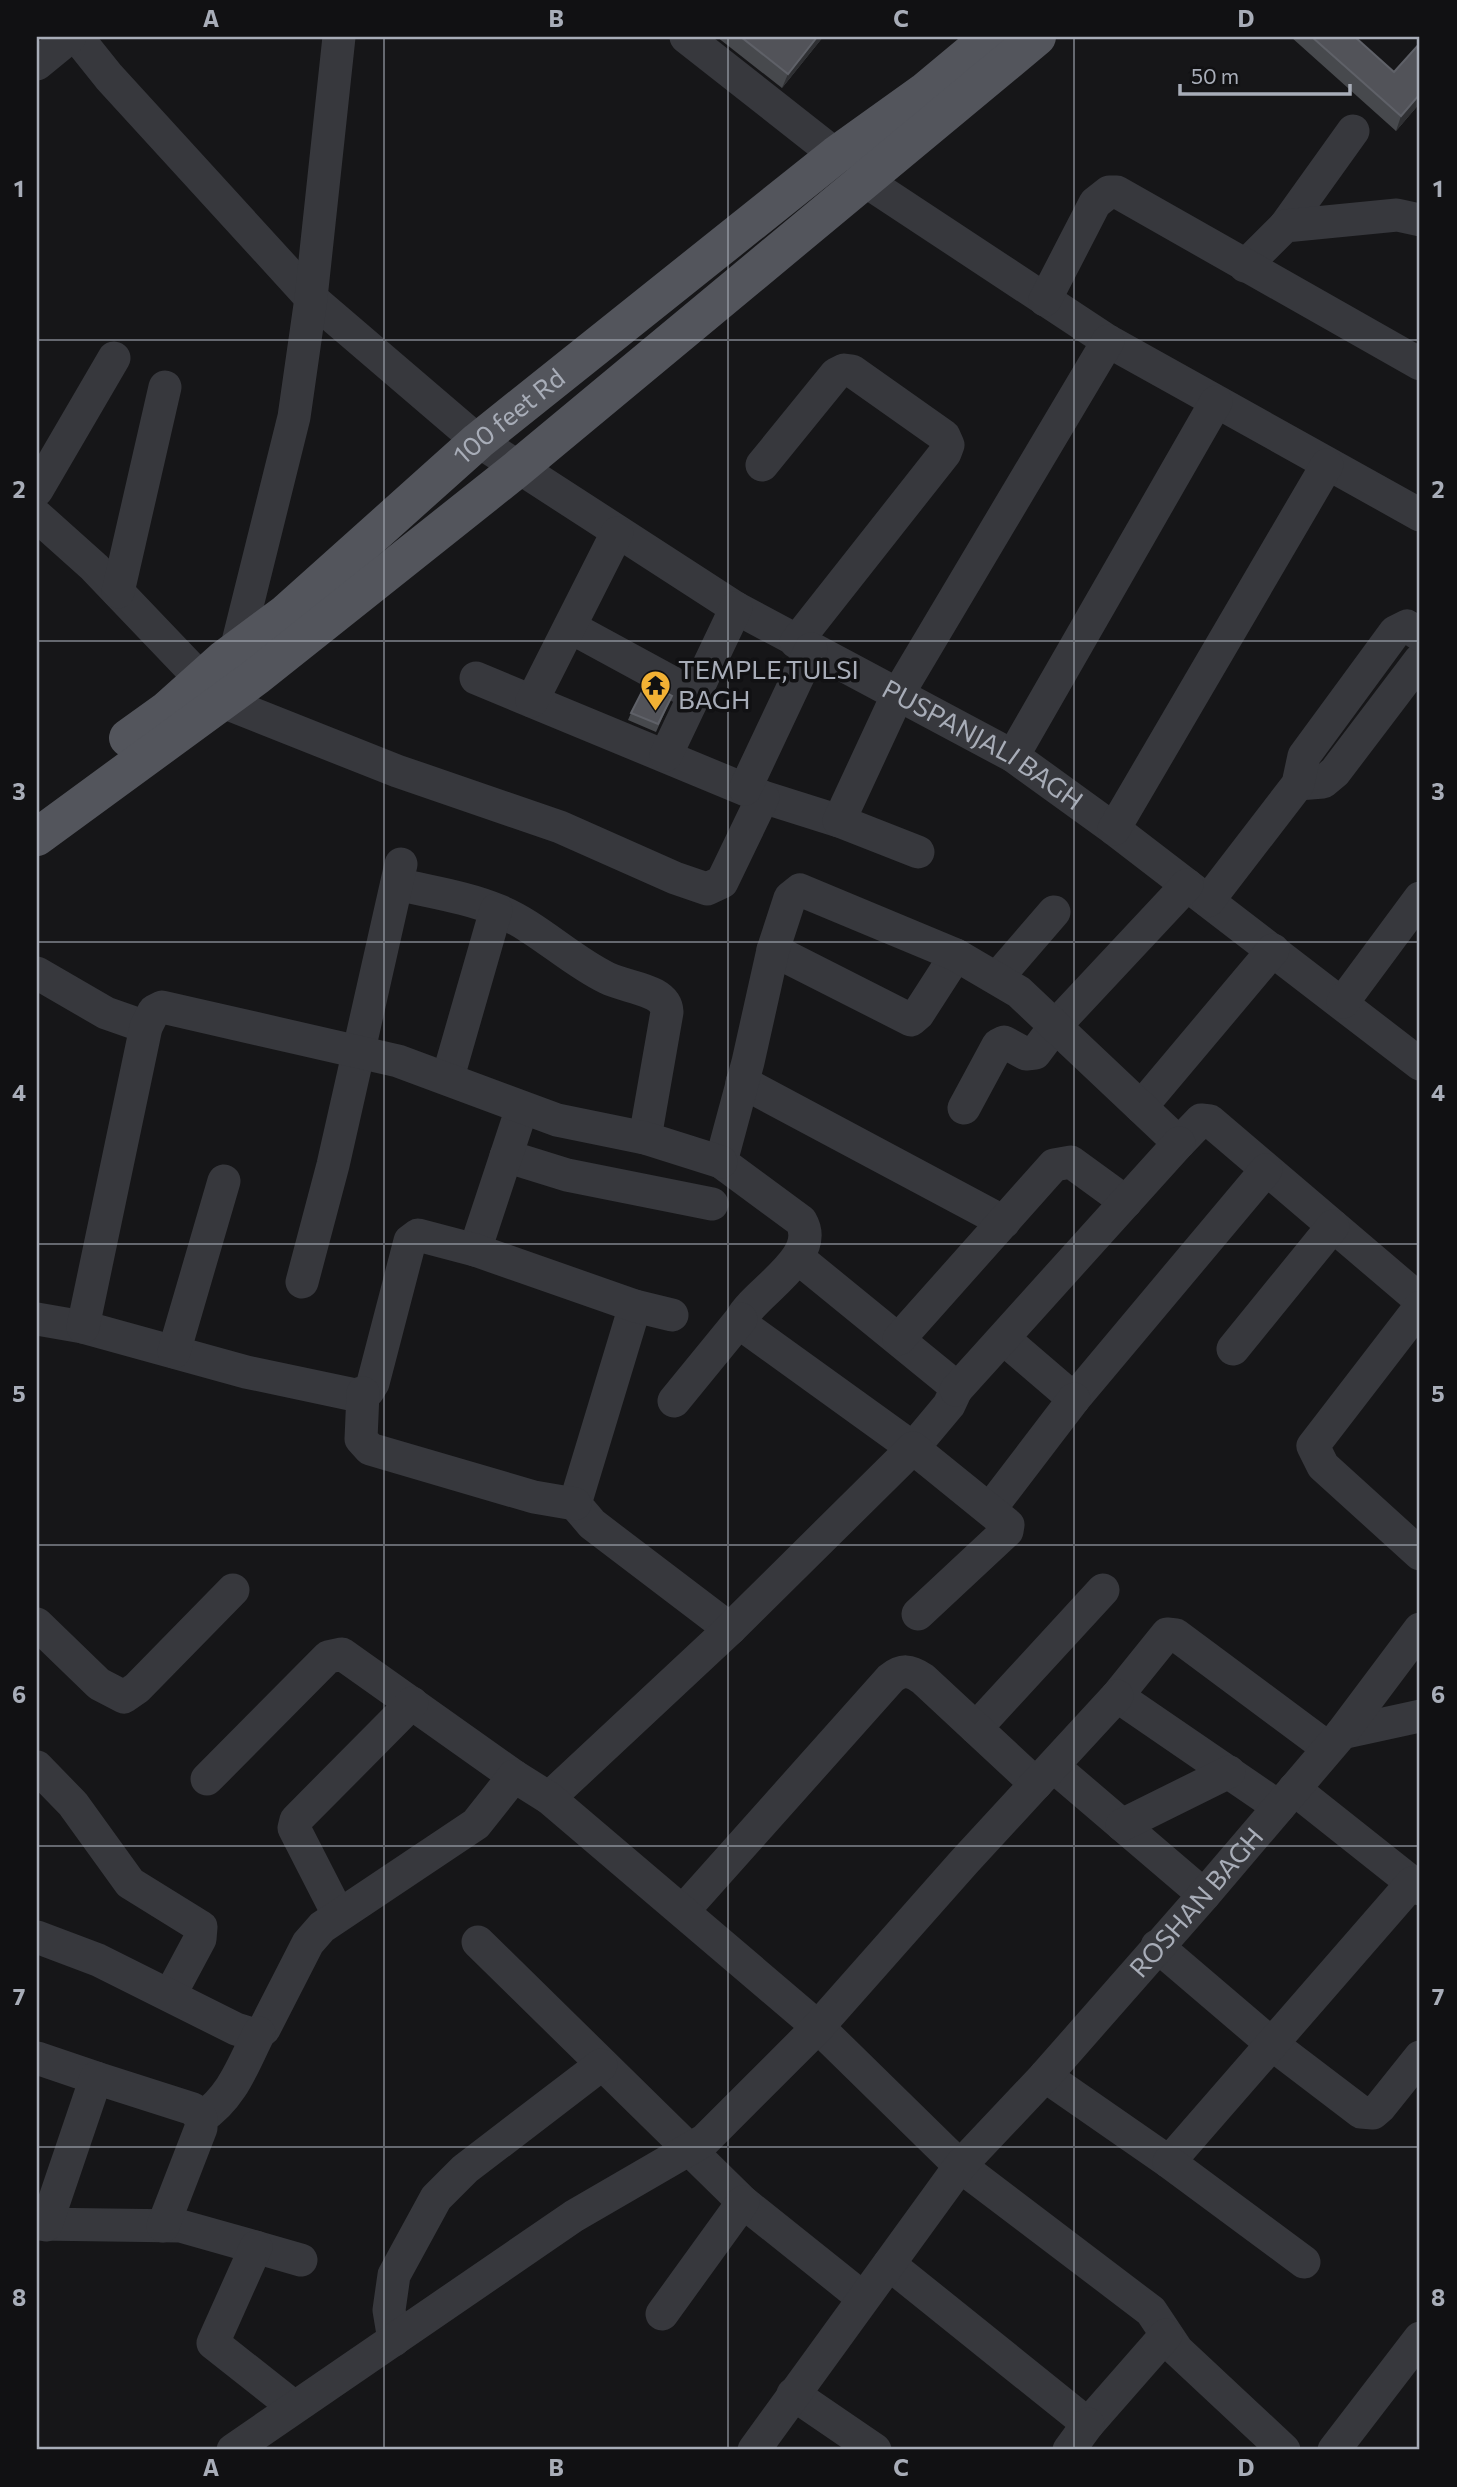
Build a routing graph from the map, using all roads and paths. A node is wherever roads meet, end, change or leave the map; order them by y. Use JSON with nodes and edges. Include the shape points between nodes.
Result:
{"nodes":[{"id":1,"x":70,"y":37,"type":"edge"},
{"id":2,"x":77,"y":37,"type":"edge"},
{"id":3,"x":339,"y":37,"type":"edge"},
{"id":4,"x":686,"y":37,"type":"edge"},
{"id":5,"x":990,"y":37,"type":"edge"},
{"id":6,"x":1035,"y":37,"type":"edge"},
{"id":7,"x":37,"y":64,"type":"edge"},
{"id":8,"x":1353,"y":131,"type":"dead end"},
{"id":9,"x":836,"y":155,"type":"junction"},
{"id":10,"x":864,"y":180,"type":"junction"},
{"id":11,"x":1420,"y":220,"type":"edge"},
{"id":12,"x":1285,"y":226,"type":"junction"},
{"id":13,"x":1245,"y":266,"type":"junction"},
{"id":14,"x":311,"y":298,"type":"junction"},
{"id":15,"x":1045,"y":300,"type":"junction"},
{"id":16,"x":1108,"y":341,"type":"junction"},
{"id":17,"x":114,"y":358,"type":"dead end"},
{"id":18,"x":1420,"y":364,"type":"edge"},
{"id":19,"x":165,"y":387,"type":"dead end"},
{"id":20,"x":1216,"y":402,"type":"junction"},
{"id":21,"x":478,"y":441,"type":"junction"},
{"id":22,"x":762,"y":465,"type":"dead end"},
{"id":23,"x":1327,"y":465,"type":"junction"},
{"id":24,"x":517,"y":469,"type":"junction"},
{"id":25,"x":38,"y":512,"type":"edge"},
{"id":26,"x":1420,"y":515,"type":"edge"},
{"id":27,"x":617,"y":533,"type":"junction"},
{"id":28,"x":118,"y":592,"type":"junction"},
{"id":29,"x":736,"y":608,"type":"junction"},
{"id":30,"x":570,"y":627,"type":"junction"},
{"id":31,"x":1420,"y":635,"type":"edge"},
{"id":32,"x":803,"y":645,"type":"junction"},
{"id":33,"x":236,"y":650,"type":"junction"},
{"id":34,"x":1420,"y":660,"type":"edge"},
{"id":35,"x":475,"y":678,"type":"dead end"},
{"id":36,"x":212,"y":691,"type":"junction"},
{"id":37,"x":898,"y":694,"type":"junction"},
{"id":38,"x":695,"y":695,"type":"junction"},
{"id":39,"x":532,"y":701,"type":"junction"},
{"id":40,"x":666,"y":755,"type":"junction"},
{"id":41,"x":1013,"y":756,"type":"junction"},
{"id":42,"x":1298,"y":785,"type":"junction"},
{"id":43,"x":754,"y":793,"type":"junction"},
{"id":44,"x":37,"y":806,"type":"edge"},
{"id":45,"x":839,"y":821,"type":"junction"},
{"id":46,"x":1114,"y":829,"type":"junction"},
{"id":47,"x":37,"y":837,"type":"edge"},
{"id":48,"x":918,"y":852,"type":"dead end"},
{"id":49,"x":1198,"y":893,"type":"junction"},
{"id":50,"x":1420,"y":898,"type":"edge"},
{"id":51,"x":496,"y":909,"type":"junction"},
{"id":52,"x":1054,"y":912,"type":"dead end"},
{"id":53,"x":773,"y":950,"type":"junction"},
{"id":54,"x":1273,"y":950,"type":"junction"},
{"id":55,"x":956,"y":955,"type":"junction"},
{"id":56,"x":37,"y":973,"type":"edge"},
{"id":57,"x":997,"y":978,"type":"junction"},
{"id":58,"x":1343,"y":1002,"type":"junction"},
{"id":59,"x":1056,"y":1025,"type":"junction"},
{"id":60,"x":146,"y":1027,"type":"junction"},
{"id":61,"x":357,"y":1051,"type":"junction"},
{"id":62,"x":1420,"y":1064,"type":"edge"},
{"id":63,"x":448,"y":1077,"type":"junction"},
{"id":64,"x":743,"y":1082,"type":"junction"},
{"id":65,"x":1141,"y":1107,"type":"junction"},
{"id":66,"x":522,"y":1108,"type":"junction"},
{"id":67,"x":964,"y":1108,"type":"dead end"},
{"id":68,"x":645,"y":1139,"type":"junction"},
{"id":69,"x":1179,"y":1143,"type":"junction"},
{"id":70,"x":506,"y":1156,"type":"junction"},
{"id":71,"x":721,"y":1162,"type":"junction"},
{"id":72,"x":1266,"y":1170,"type":"junction"},
{"id":73,"x":223,"y":1181,"type":"dead end"},
{"id":74,"x":1126,"y":1202,"type":"junction"},
{"id":75,"x":712,"y":1204,"type":"dead end"},
{"id":76,"x":1004,"y":1222,"type":"junction"},
{"id":77,"x":1333,"y":1226,"type":"junction"},
{"id":78,"x":475,"y":1250,"type":"junction"},
{"id":79,"x":799,"y":1258,"type":"junction"},
{"id":80,"x":302,"y":1282,"type":"dead end"},
{"id":81,"x":1420,"y":1300,"type":"edge"},
{"id":82,"x":635,"y":1306,"type":"junction"},
{"id":83,"x":1420,"y":1307,"type":"edge"},
{"id":84,"x":671,"y":1315,"type":"dead end"},
{"id":85,"x":37,"y":1319,"type":"edge"},
{"id":86,"x":741,"y":1319,"type":"junction"},
{"id":87,"x":83,"y":1326,"type":"junction"},
{"id":88,"x":899,"y":1339,"type":"junction"},
{"id":89,"x":1003,"y":1339,"type":"junction"},
{"id":90,"x":1233,"y":1349,"type":"dead end"},
{"id":91,"x":174,"y":1352,"type":"junction"},
{"id":92,"x":956,"y":1391,"type":"junction"},
{"id":93,"x":363,"y":1394,"type":"junction"},
{"id":94,"x":1074,"y":1399,"type":"junction"},
{"id":95,"x":674,"y":1402,"type":"dead end"},
{"id":96,"x":913,"y":1448,"type":"junction"},
{"id":97,"x":575,"y":1504,"type":"junction"},
{"id":98,"x":990,"y":1509,"type":"junction"},
{"id":99,"x":1420,"y":1554,"type":"edge"},
{"id":100,"x":233,"y":1590,"type":"dead end"},
{"id":101,"x":1103,"y":1590,"type":"dead end"},
{"id":102,"x":918,"y":1614,"type":"dead end"},
{"id":103,"x":37,"y":1624,"type":"edge"},
{"id":104,"x":730,"y":1629,"type":"junction"},
{"id":105,"x":1420,"y":1629,"type":"edge"},
{"id":106,"x":1117,"y":1696,"type":"junction"},
{"id":107,"x":412,"y":1703,"type":"junction"},
{"id":108,"x":1420,"y":1716,"type":"edge"},
{"id":109,"x":976,"y":1728,"type":"junction"},
{"id":110,"x":1335,"y":1741,"type":"junction"},
{"id":111,"x":37,"y":1767,"type":"edge"},
{"id":112,"x":1228,"y":1772,"type":"junction"},
{"id":113,"x":1045,"y":1775,"type":"junction"},
{"id":114,"x":514,"y":1776,"type":"junction"},
{"id":115,"x":207,"y":1779,"type":"dead end"},
{"id":116,"x":549,"y":1798,"type":"junction"},
{"id":117,"x":1287,"y":1798,"type":"junction"},
{"id":118,"x":1122,"y":1825,"type":"junction"},
{"id":119,"x":1416,"y":1886,"type":"edge"},
{"id":120,"x":1204,"y":1895,"type":"junction"},
{"id":121,"x":683,"y":1911,"type":"junction"},
{"id":122,"x":338,"y":1914,"type":"junction"},
{"id":123,"x":37,"y":1937,"type":"edge"},
{"id":124,"x":478,"y":1941,"type":"dead end"},
{"id":125,"x":1157,"y":1946,"type":"junction"},
{"id":126,"x":170,"y":1995,"type":"junction"},
{"id":127,"x":818,"y":2027,"type":"junction"},
{"id":128,"x":259,"y":2033,"type":"junction"},
{"id":129,"x":1273,"y":2045,"type":"junction"},
{"id":130,"x":1420,"y":2057,"type":"edge"},
{"id":131,"x":37,"y":2058,"type":"edge"},
{"id":132,"x":601,"y":2065,"type":"junction"},
{"id":133,"x":1045,"y":2076,"type":"junction"},
{"id":134,"x":96,"y":2078,"type":"junction"},
{"id":135,"x":201,"y":2118,"type":"junction"},
{"id":136,"x":689,"y":2150,"type":"junction"},
{"id":137,"x":1169,"y":2162,"type":"junction"},
{"id":138,"x":960,"y":2166,"type":"junction"},
{"id":139,"x":743,"y":2202,"type":"junction"},
{"id":140,"x":41,"y":2225,"type":"edge"},
{"id":141,"x":163,"y":2226,"type":"junction"},
{"id":142,"x":256,"y":2248,"type":"junction"},
{"id":143,"x":301,"y":2260,"type":"dead end"},
{"id":144,"x":1304,"y":2262,"type":"dead end"},
{"id":145,"x":889,"y":2264,"type":"junction"},
{"id":146,"x":863,"y":2298,"type":"junction"},
{"id":147,"x":662,"y":2314,"type":"dead end"},
{"id":148,"x":1166,"y":2335,"type":"junction"},
{"id":149,"x":1420,"y":2338,"type":"edge"},
{"id":150,"x":394,"y":2340,"type":"junction"},
{"id":151,"x":793,"y":2394,"type":"junction"},
{"id":152,"x":294,"y":2407,"type":"junction"},
{"id":153,"x":1088,"y":2424,"type":"junction"},
{"id":154,"x":233,"y":2450,"type":"edge"},
{"id":155,"x":754,"y":2450,"type":"edge"},
{"id":156,"x":874,"y":2450,"type":"edge"},
{"id":157,"x":1069,"y":2450,"type":"edge"},
{"id":158,"x":1284,"y":2450,"type":"edge"},
{"id":159,"x":1334,"y":2450,"type":"edge"}],
"edges":[{"from":1,"to":7,"type":"street"},
{"from":2,"to":14,"type":"street","name":"PUSPANJALI BAGH"},
{"from":3,"to":14,"type":"street"},
{"from":4,"to":9,"type":"street"},
{"from":5,"to":9,"type":"main road","name":"100 feet Rd","via":[[924,92]]},
{"from":6,"to":10,"type":"main road"},
{"from":8,"to":12,"type":"street"},
{"from":9,"to":21,"type":"main road","name":"100 feet Rd"},
{"from":10,"to":15,"type":"street"},
{"from":10,"to":24,"type":"main road"},
{"from":11,"to":12,"type":"street","via":[[1397,215]]},
{"from":12,"to":13,"type":"street"},
{"from":13,"to":15,"type":"street","via":[[1109,192],[1095,203]]},
{"from":13,"to":18,"type":"street"},
{"from":14,"to":21,"type":"street","name":"PUSPANJALI BAGH"},
{"from":14,"to":33,"type":"street","via":[[293,417]]},
{"from":15,"to":16,"type":"street"},
{"from":16,"to":20,"type":"street"},
{"from":16,"to":37,"type":"street"},
{"from":17,"to":25,"type":"street"},
{"from":19,"to":28,"type":"street"},
{"from":20,"to":23,"type":"street"},
{"from":20,"to":41,"type":"street"},
{"from":21,"to":24,"type":"street","name":"PUSPANJALI BAGH"},
{"from":21,"to":33,"type":"main road","name":"100 feet Rd","via":[[286,613]]},
{"from":22,"to":32,"type":"street","via":[[844,370],[852,371],[944,436],[948,445]]},
{"from":23,"to":26,"type":"street"},
{"from":23,"to":46,"type":"street"},
{"from":24,"to":27,"type":"street","name":"PUSPANJALI BAGH"},
{"from":24,"to":36,"type":"main road"},
{"from":25,"to":28,"type":"street"},
{"from":27,"to":29,"type":"street","name":"PUSPANJALI BAGH"},
{"from":27,"to":30,"type":"street"},
{"from":28,"to":36,"type":"street"},
{"from":29,"to":32,"type":"street","name":"PUSPANJALI BAGH"},
{"from":29,"to":38,"type":"street"},
{"from":30,"to":38,"type":"street"},
{"from":30,"to":39,"type":"street"},
{"from":31,"to":42,"type":"street","via":[[1407,626],[1395,632],[1304,755]]},
{"from":32,"to":37,"type":"street","name":"PUSPANJALI BAGH"},
{"from":32,"to":43,"type":"street"},
{"from":33,"to":36,"type":"main road","name":"100 feet Rd"},
{"from":34,"to":42,"type":"street","via":[[1335,772],[1323,782]]},
{"from":35,"to":39,"type":"street"},
{"from":36,"to":43,"type":"street","via":[[397,771],[560,827],[707,889],[722,882]]},
{"from":36,"to":44,"type":"main road","name":"100 feet Rd","via":[[167,710]]},
{"from":36,"to":47,"type":"main road"},
{"from":37,"to":41,"type":"street","name":"PUSPANJALI BAGH"},
{"from":37,"to":45,"type":"street"},
{"from":38,"to":40,"type":"street"},
{"from":39,"to":40,"type":"street"},
{"from":40,"to":43,"type":"street"},
{"from":41,"to":46,"type":"street","name":"PUSPANJALI BAGH"},
{"from":42,"to":49,"type":"street"},
{"from":43,"to":45,"type":"street"},
{"from":45,"to":48,"type":"street"},
{"from":46,"to":49,"type":"street","name":"PUSPANJALI BAGH"},
{"from":49,"to":54,"type":"street","name":"PUSPANJALI BAGH"},
{"from":49,"to":59,"type":"street"},
{"from":50,"to":58,"type":"street"},
{"from":51,"to":61,"type":"street","via":[[399,874]]},
{"from":51,"to":63,"type":"street"},
{"from":51,"to":68,"type":"street","via":[[599,974],[625,987],[655,993],[667,1004]]},
{"from":52,"to":57,"type":"street"},
{"from":53,"to":55,"type":"street","via":[[911,1020]]},
{"from":53,"to":55,"type":"street","via":[[790,898],[800,890]]},
{"from":53,"to":64,"type":"street"},
{"from":54,"to":58,"type":"street","name":"PUSPANJALI BAGH"},
{"from":54,"to":65,"type":"street"},
{"from":55,"to":57,"type":"street"},
{"from":56,"to":60,"type":"street","via":[[106,1013]]},
{"from":57,"to":59,"type":"street"},
{"from":58,"to":62,"type":"street","name":"PUSPANJALI BAGH"},
{"from":59,"to":65,"type":"street"},
{"from":59,"to":67,"type":"street","via":[[1035,1053],[1026,1054],[1004,1042],[998,1045]]},
{"from":60,"to":61,"type":"street","via":[[154,1011],[162,1007]]},
{"from":60,"to":87,"type":"street"},
{"from":61,"to":63,"type":"street"},
{"from":61,"to":80,"type":"street"},
{"from":63,"to":66,"type":"street"},
{"from":64,"to":71,"type":"street"},
{"from":64,"to":76,"type":"street"},
{"from":65,"to":69,"type":"street"},
{"from":66,"to":68,"type":"street"},
{"from":66,"to":70,"type":"street"},
{"from":68,"to":71,"type":"street"},
{"from":69,"to":72,"type":"street","via":[[1205,1119]]},
{"from":69,"to":74,"type":"street"},
{"from":70,"to":75,"type":"street","via":[[567,1175]]},
{"from":70,"to":78,"type":"street"},
{"from":71,"to":79,"type":"street","via":[[801,1221],[805,1229]]},
{"from":72,"to":77,"type":"street"},
{"from":72,"to":94,"type":"street"},
{"from":73,"to":91,"type":"street"},
{"from":74,"to":76,"type":"street","via":[[1071,1162],[1063,1161],[1054,1165]]},
{"from":74,"to":89,"type":"street"},
{"from":76,"to":88,"type":"street"},
{"from":77,"to":81,"type":"street"},
{"from":77,"to":90,"type":"street"},
{"from":78,"to":82,"type":"street"},
{"from":78,"to":93,"type":"street","via":[[422,1235],[413,1237],[373,1383]]},
{"from":79,"to":86,"type":"street"},
{"from":79,"to":88,"type":"street"},
{"from":82,"to":84,"type":"street"},
{"from":82,"to":97,"type":"street"},
{"from":83,"to":99,"type":"street","via":[[1313,1446],[1323,1466]]},
{"from":85,"to":87,"type":"street"},
{"from":86,"to":95,"type":"street"},
{"from":86,"to":96,"type":"street","via":[[748,1329]]},
{"from":87,"to":91,"type":"street"},
{"from":88,"to":92,"type":"street"},
{"from":89,"to":92,"type":"street"},
{"from":89,"to":94,"type":"street"},
{"from":91,"to":93,"type":"street"},
{"from":92,"to":96,"type":"street"},
{"from":93,"to":97,"type":"street","via":[[361,1439],[370,1449],[534,1497]]},
{"from":94,"to":98,"type":"street"},
{"from":96,"to":98,"type":"street"},
{"from":96,"to":104,"type":"street"},
{"from":97,"to":104,"type":"street","via":[[592,1524]]},
{"from":98,"to":102,"type":"street","via":[[1005,1521],[1007,1531]]},
{"from":100,"to":103,"type":"street","via":[[124,1697],[99,1684]]},
{"from":101,"to":109,"type":"street"},
{"from":104,"to":116,"type":"street"},
{"from":105,"to":110,"type":"street","name":"ROSHAN BAGH"},
{"from":106,"to":110,"type":"street","via":[[1171,1633]]},
{"from":106,"to":112,"type":"street"},
{"from":106,"to":113,"type":"street"},
{"from":107,"to":114,"type":"street"},
{"from":107,"to":115,"type":"street","via":[[336,1653]]},
{"from":107,"to":122,"type":"street","via":[[296,1819],[294,1828]]},
{"from":108,"to":110,"type":"street"},
{"from":109,"to":113,"type":"street"},
{"from":109,"to":121,"type":"street","via":[[916,1674],[896,1674]]},
{"from":110,"to":117,"type":"street","name":"ROSHAN BAGH"},
{"from":111,"to":126,"type":"street","via":[[73,1804],[130,1883],[201,1927],[200,1939]]},
{"from":112,"to":117,"type":"street"},
{"from":112,"to":118,"type":"street"},
{"from":113,"to":118,"type":"street"},
{"from":113,"to":127,"type":"street"},
{"from":114,"to":116,"type":"street"},
{"from":114,"to":122,"type":"street","via":[[476,1825]]},
{"from":116,"to":121,"type":"street"},
{"from":117,"to":119,"type":"street"},
{"from":117,"to":120,"type":"street","name":"ROSHAN BAGH"},
{"from":118,"to":120,"type":"street"},
{"from":119,"to":129,"type":"street"},
{"from":120,"to":125,"type":"street","name":"ROSHAN BAGH"},
{"from":121,"to":127,"type":"street"},
{"from":122,"to":128,"type":"street","via":[[308,1943]]},
{"from":123,"to":126,"type":"street"},
{"from":124,"to":132,"type":"street"},
{"from":125,"to":129,"type":"street"},
{"from":125,"to":133,"type":"street","name":"ROSHAN BAGH"},
{"from":126,"to":128,"type":"street","via":[[247,2035]]},
{"from":127,"to":136,"type":"street","via":[[705,2140]]},
{"from":127,"to":138,"type":"street"},
{"from":128,"to":135,"type":"street","via":[[229,2095]]},
{"from":129,"to":130,"type":"street","via":[[1366,2114],[1380,2107]]},
{"from":129,"to":137,"type":"street"},
{"from":131,"to":134,"type":"street"},
{"from":132,"to":136,"type":"street"},
{"from":132,"to":150,"type":"street","via":[[465,2169],[436,2198],[394,2275],[389,2310]]},
{"from":133,"to":137,"type":"street"},
{"from":133,"to":138,"type":"street","name":"ROSHAN BAGH"},
{"from":134,"to":135,"type":"street","via":[[193,2109]]},
{"from":134,"to":140,"type":"street"},
{"from":135,"to":141,"type":"street"},
{"from":136,"to":139,"type":"street"},
{"from":136,"to":150,"type":"street","via":[[574,2216]]},
{"from":137,"to":144,"type":"street"},
{"from":138,"to":145,"type":"street","name":"ROSHAN BAGH"},
{"from":138,"to":148,"type":"street","via":[[1151,2311]]},
{"from":139,"to":146,"type":"street"},
{"from":139,"to":147,"type":"street"},
{"from":140,"to":141,"type":"street"},
{"from":141,"to":142,"type":"street","via":[[200,2230]]},
{"from":142,"to":143,"type":"street"},
{"from":142,"to":152,"type":"street","via":[[214,2336],[214,2346]]},
{"from":145,"to":146,"type":"street","name":"ROSHAN BAGH"},
{"from":145,"to":153,"type":"street"},
{"from":146,"to":151,"type":"street","name":"ROSHAN BAGH"},
{"from":148,"to":153,"type":"street"},
{"from":148,"to":158,"type":"street"},
{"from":149,"to":159,"type":"street"},
{"from":150,"to":152,"type":"street"},
{"from":151,"to":155,"type":"street","name":"ROSHAN BAGH"},
{"from":151,"to":156,"type":"street"},
{"from":152,"to":154,"type":"street"},
{"from":153,"to":157,"type":"street"}]}
